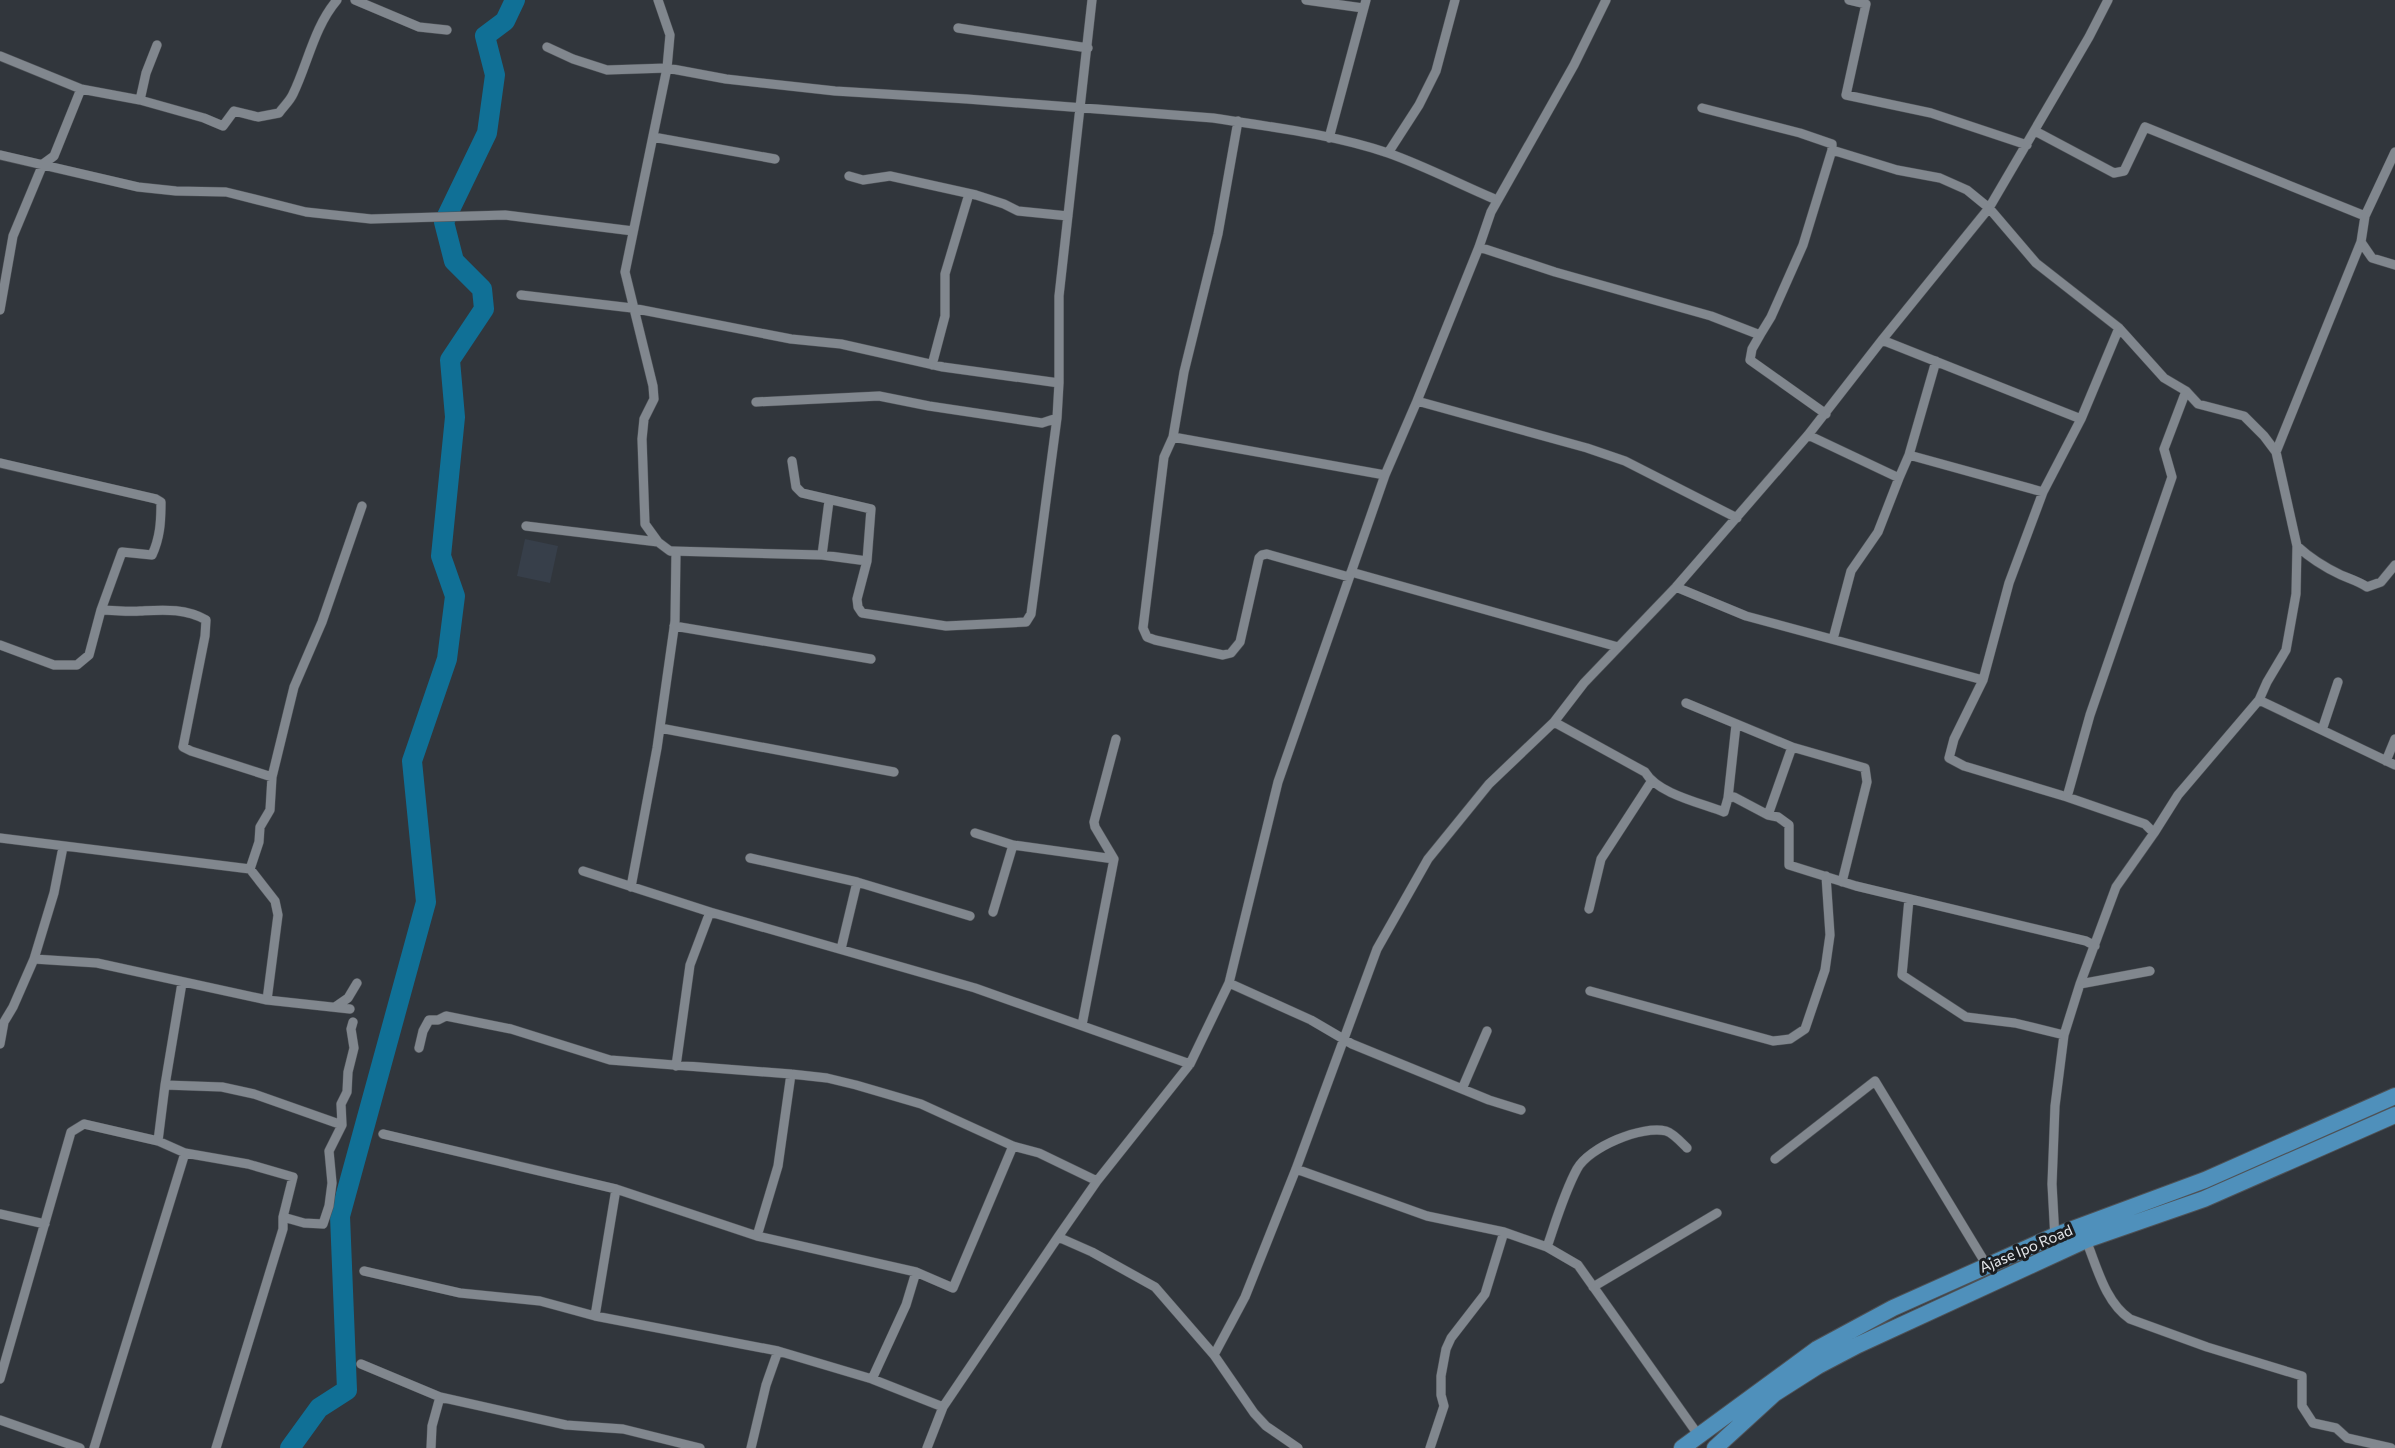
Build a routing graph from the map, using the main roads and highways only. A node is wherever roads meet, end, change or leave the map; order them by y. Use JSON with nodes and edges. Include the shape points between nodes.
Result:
{"nodes":[{"id":1,"x":2395,"y":1095,"type":"edge"},
{"id":2,"x":2395,"y":1115,"type":"edge"},
{"id":3,"x":1683,"y":1448,"type":"edge"},
{"id":4,"x":1714,"y":1448,"type":"edge"}],
"edges":[{"from":1,"to":3,"type":"highway","name":"Ajase Ipo Road","via":[[2205,1180],[1986,1264],[1893,1308],[1817,1349]]},
{"from":2,"to":4,"type":"highway","name":"Ajase Ipo Road","via":[[2204,1199],[2086,1240],[1901,1324],[1818,1366],[1774,1394]]}]}
